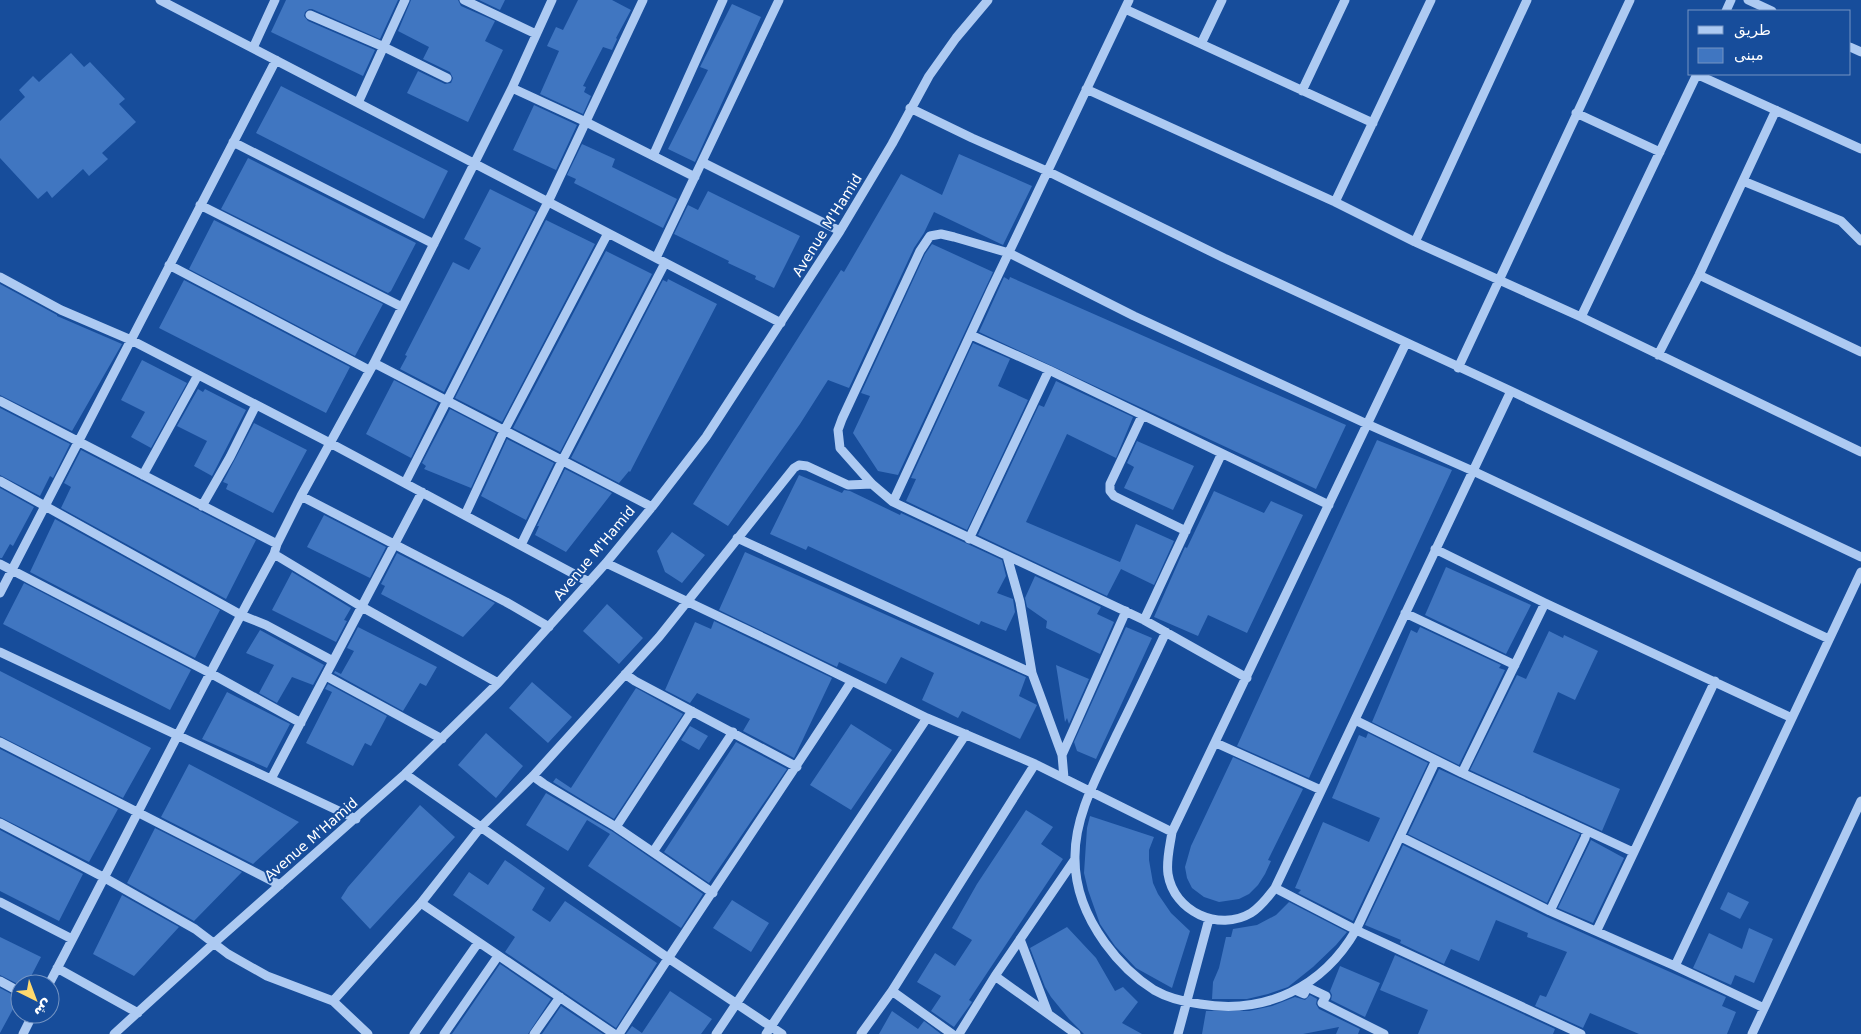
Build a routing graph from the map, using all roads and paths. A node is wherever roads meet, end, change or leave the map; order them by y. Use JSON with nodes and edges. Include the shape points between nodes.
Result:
{"nodes":[{"id":1,"x":275,"y":0,"type":"edge"},
{"id":2,"x":405,"y":0,"type":"edge"},
{"id":3,"x":464,"y":0,"type":"edge"},
{"id":4,"x":552,"y":0,"type":"edge"},
{"id":5,"x":643,"y":0,"type":"edge"},
{"id":6,"x":723,"y":0,"type":"edge"},
{"id":7,"x":779,"y":0,"type":"edge"},
{"id":8,"x":988,"y":0,"type":"edge"},
{"id":9,"x":1222,"y":0,"type":"edge"},
{"id":10,"x":1345,"y":0,"type":"edge"},
{"id":11,"x":1431,"y":0,"type":"edge"},
{"id":12,"x":1527,"y":0,"type":"edge"},
{"id":13,"x":1630,"y":0,"type":"edge"},
{"id":14,"x":1748,"y":0,"type":"edge"},
{"id":15,"x":166,"y":1,"type":"edge"},
{"id":16,"x":1127,"y":4,"type":"edge"},
{"id":17,"x":1770,"y":10,"type":"edge"},
{"id":18,"x":310,"y":15,"type":"dead end"},
{"id":19,"x":536,"y":34,"type":"junction"},
{"id":20,"x":1201,"y":44,"type":"junction"},
{"id":21,"x":384,"y":47,"type":"junction"},
{"id":22,"x":253,"y":48,"type":"junction"},
{"id":23,"x":276,"y":60,"type":"junction"},
{"id":24,"x":1696,"y":75,"type":"edge"},
{"id":25,"x":1698,"y":75,"type":"edge"},
{"id":26,"x":447,"y":78,"type":"dead end"},
{"id":27,"x":512,"y":88,"type":"junction"},
{"id":28,"x":1086,"y":89,"type":"junction"},
{"id":29,"x":1302,"y":91,"type":"junction"},
{"id":30,"x":358,"y":103,"type":"junction"},
{"id":31,"x":910,"y":108,"type":"junction"},
{"id":32,"x":1776,"y":110,"type":"junction"},
{"id":33,"x":1576,"y":113,"type":"junction"},
{"id":34,"x":586,"y":122,"type":"junction"},
{"id":35,"x":1373,"y":123,"type":"junction"},
{"id":36,"x":233,"y":142,"type":"junction"},
{"id":37,"x":1861,"y":148,"type":"edge"},
{"id":38,"x":1660,"y":152,"type":"junction"},
{"id":39,"x":653,"y":156,"type":"junction"},
{"id":40,"x":702,"y":162,"type":"junction"},
{"id":41,"x":474,"y":164,"type":"junction"},
{"id":42,"x":1046,"y":171,"type":"junction"},
{"id":43,"x":695,"y":176,"type":"junction"},
{"id":44,"x":1743,"y":181,"type":"junction"},
{"id":45,"x":548,"y":202,"type":"junction"},
{"id":46,"x":1335,"y":202,"type":"junction"},
{"id":47,"x":200,"y":205,"type":"junction"},
{"id":48,"x":840,"y":231,"type":"junction"},
{"id":49,"x":608,"y":233,"type":"junction"},
{"id":50,"x":1861,"y":241,"type":"edge"},
{"id":51,"x":1414,"y":242,"type":"junction"},
{"id":52,"x":434,"y":244,"type":"junction"},
{"id":53,"x":1010,"y":253,"type":"junction"},
{"id":54,"x":656,"y":258,"type":"junction"},
{"id":55,"x":665,"y":263,"type":"junction"},
{"id":56,"x":169,"y":266,"type":"junction"},
{"id":57,"x":1699,"y":275,"type":"junction"},
{"id":58,"x":0,"y":277,"type":"edge"},
{"id":59,"x":1498,"y":279,"type":"junction"},
{"id":60,"x":402,"y":307,"type":"junction"},
{"id":61,"x":1580,"y":317,"type":"junction"},
{"id":62,"x":781,"y":323,"type":"junction"},
{"id":63,"x":971,"y":335,"type":"junction"},
{"id":64,"x":131,"y":340,"type":"junction"},
{"id":65,"x":1406,"y":343,"type":"junction"},
{"id":66,"x":1861,"y":352,"type":"edge"},
{"id":67,"x":1658,"y":355,"type":"junction"},
{"id":68,"x":372,"y":366,"type":"junction"},
{"id":69,"x":1458,"y":368,"type":"junction"},
{"id":70,"x":1049,"y":370,"type":"junction"},
{"id":71,"x":198,"y":375,"type":"junction"},
{"id":72,"x":1511,"y":392,"type":"junction"},
{"id":73,"x":0,"y":401,"type":"edge"},
{"id":74,"x":446,"y":401,"type":"junction"},
{"id":75,"x":256,"y":405,"type":"junction"},
{"id":76,"x":1142,"y":416,"type":"junction"},
{"id":77,"x":1367,"y":424,"type":"junction"},
{"id":78,"x":504,"y":431,"type":"junction"},
{"id":79,"x":78,"y":441,"type":"junction"},
{"id":80,"x":330,"y":443,"type":"junction"},
{"id":81,"x":1861,"y":452,"type":"edge"},
{"id":82,"x":1222,"y":454,"type":"junction"},
{"id":83,"x":562,"y":461,"type":"junction"},
{"id":84,"x":1473,"y":471,"type":"junction"},
{"id":85,"x":143,"y":475,"type":"junction"},
{"id":86,"x":0,"y":482,"type":"edge"},
{"id":87,"x":405,"y":483,"type":"junction"},
{"id":88,"x":872,"y":484,"type":"junction"},
{"id":89,"x":422,"y":492,"type":"junction"},
{"id":90,"x":301,"y":496,"type":"junction"},
{"id":91,"x":893,"y":502,"type":"junction"},
{"id":92,"x":45,"y":505,"type":"junction"},
{"id":93,"x":202,"y":506,"type":"junction"},
{"id":94,"x":1329,"y":506,"type":"junction"},
{"id":95,"x":652,"y":507,"type":"junction"},
{"id":96,"x":465,"y":515,"type":"junction"},
{"id":97,"x":1186,"y":531,"type":"junction"},
{"id":98,"x":737,"y":538,"type":"junction"},
{"id":99,"x":969,"y":539,"type":"junction"},
{"id":100,"x":277,"y":544,"type":"junction"},
{"id":101,"x":394,"y":544,"type":"junction"},
{"id":102,"x":521,"y":545,"type":"junction"},
{"id":103,"x":1435,"y":549,"type":"junction"},
{"id":104,"x":274,"y":554,"type":"junction"},
{"id":105,"x":1007,"y":556,"type":"junction"},
{"id":106,"x":1861,"y":557,"type":"edge"},
{"id":107,"x":606,"y":563,"type":"junction"},
{"id":108,"x":0,"y":564,"type":"edge"},
{"id":109,"x":12,"y":570,"type":"junction"},
{"id":110,"x":1861,"y":572,"type":"edge"},
{"id":111,"x":589,"y":582,"type":"junction"},
{"id":112,"x":0,"y":593,"type":"edge"},
{"id":113,"x":687,"y":601,"type":"junction"},
{"id":114,"x":1545,"y":602,"type":"junction"},
{"id":115,"x":362,"y":607,"type":"junction"},
{"id":116,"x":1126,"y":612,"type":"junction"},
{"id":117,"x":1405,"y":613,"type":"junction"},
{"id":118,"x":241,"y":615,"type":"junction"},
{"id":119,"x":1144,"y":620,"type":"junction"},
{"id":120,"x":549,"y":627,"type":"junction"},
{"id":121,"x":1166,"y":632,"type":"junction"},
{"id":122,"x":1829,"y":639,"type":"junction"},
{"id":123,"x":0,"y":652,"type":"edge"},
{"id":124,"x":333,"y":661,"type":"junction"},
{"id":125,"x":1515,"y":665,"type":"junction"},
{"id":126,"x":210,"y":672,"type":"junction"},
{"id":127,"x":1032,"y":673,"type":"junction"},
{"id":128,"x":625,"y":674,"type":"junction"},
{"id":129,"x":326,"y":676,"type":"junction"},
{"id":130,"x":1247,"y":678,"type":"junction"},
{"id":131,"x":1715,"y":681,"type":"junction"},
{"id":132,"x":851,"y":682,"type":"junction"},
{"id":133,"x":498,"y":683,"type":"junction"},
{"id":134,"x":692,"y":711,"type":"junction"},
{"id":135,"x":927,"y":718,"type":"junction"},
{"id":136,"x":1792,"y":718,"type":"junction"},
{"id":137,"x":1355,"y":720,"type":"junction"},
{"id":138,"x":301,"y":723,"type":"junction"},
{"id":139,"x":733,"y":732,"type":"junction"},
{"id":140,"x":966,"y":734,"type":"junction"},
{"id":141,"x":178,"y":736,"type":"junction"},
{"id":142,"x":442,"y":738,"type":"junction"},
{"id":143,"x":0,"y":742,"type":"edge"},
{"id":144,"x":1216,"y":742,"type":"junction"},
{"id":145,"x":1062,"y":755,"type":"junction"},
{"id":146,"x":1436,"y":760,"type":"junction"},
{"id":147,"x":1035,"y":764,"type":"junction"},
{"id":148,"x":797,"y":767,"type":"junction"},
{"id":149,"x":1462,"y":773,"type":"junction"},
{"id":150,"x":405,"y":774,"type":"junction"},
{"id":151,"x":533,"y":776,"type":"junction"},
{"id":152,"x":1064,"y":778,"type":"junction"},
{"id":153,"x":271,"y":779,"type":"junction"},
{"id":154,"x":1321,"y":790,"type":"junction"},
{"id":155,"x":1090,"y":791,"type":"junction"},
{"id":156,"x":1861,"y":801,"type":"edge"},
{"id":157,"x":140,"y":812,"type":"junction"},
{"id":158,"x":356,"y":819,"type":"junction"},
{"id":159,"x":0,"y":822,"type":"edge"},
{"id":160,"x":616,"y":827,"type":"junction"},
{"id":161,"x":480,"y":828,"type":"junction"},
{"id":162,"x":1587,"y":831,"type":"junction"},
{"id":163,"x":1172,"y":832,"type":"junction"},
{"id":164,"x":1400,"y":837,"type":"junction"},
{"id":165,"x":653,"y":852,"type":"junction"},
{"id":166,"x":1633,"y":852,"type":"junction"},
{"id":167,"x":1075,"y":859,"type":"junction"},
{"id":168,"x":105,"y":878,"type":"junction"},
{"id":169,"x":280,"y":885,"type":"junction"},
{"id":170,"x":1275,"y":888,"type":"junction"},
{"id":171,"x":713,"y":892,"type":"junction"},
{"id":172,"x":0,"y":902,"type":"edge"},
{"id":173,"x":421,"y":903,"type":"junction"},
{"id":174,"x":1550,"y":911,"type":"junction"},
{"id":175,"x":1209,"y":919,"type":"junction"},
{"id":176,"x":1356,"y":930,"type":"junction"},
{"id":177,"x":1597,"y":930,"type":"junction"},
{"id":178,"x":72,"y":939,"type":"junction"},
{"id":179,"x":1020,"y":939,"type":"junction"},
{"id":180,"x":478,"y":943,"type":"junction"},
{"id":181,"x":213,"y":944,"type":"junction"},
{"id":182,"x":498,"y":956,"type":"junction"},
{"id":183,"x":668,"y":958,"type":"junction"},
{"id":184,"x":1675,"y":966,"type":"junction"},
{"id":185,"x":57,"y":968,"type":"junction"},
{"id":186,"x":54,"y":974,"type":"edge"},
{"id":187,"x":995,"y":976,"type":"junction"},
{"id":188,"x":1295,"y":990,"type":"junction"},
{"id":189,"x":892,"y":991,"type":"junction"},
{"id":190,"x":560,"y":997,"type":"junction"},
{"id":191,"x":333,"y":1001,"type":"junction"},
{"id":192,"x":1187,"y":1002,"type":"junction"},
{"id":193,"x":736,"y":1003,"type":"junction"},
{"id":194,"x":1764,"y":1008,"type":"junction"},
{"id":195,"x":138,"y":1012,"type":"junction"},
{"id":196,"x":1048,"y":1013,"type":"junction"},
{"id":197,"x":768,"y":1030,"type":"edge"},
{"id":198,"x":114,"y":1034,"type":"edge"},
{"id":199,"x":368,"y":1034,"type":"edge"},
{"id":200,"x":414,"y":1034,"type":"edge"},
{"id":201,"x":444,"y":1034,"type":"edge"},
{"id":202,"x":534,"y":1034,"type":"edge"},
{"id":203,"x":614,"y":1034,"type":"edge"},
{"id":204,"x":619,"y":1034,"type":"edge"},
{"id":205,"x":716,"y":1034,"type":"edge"},
{"id":206,"x":782,"y":1034,"type":"edge"},
{"id":207,"x":862,"y":1034,"type":"edge"},
{"id":208,"x":952,"y":1034,"type":"edge"},
{"id":209,"x":960,"y":1034,"type":"edge"},
{"id":210,"x":1076,"y":1034,"type":"edge"},
{"id":211,"x":1178,"y":1034,"type":"edge"},
{"id":212,"x":1384,"y":1034,"type":"edge"},
{"id":213,"x":1581,"y":1034,"type":"edge"},
{"id":214,"x":1752,"y":1034,"type":"edge"}],
"edges":[{"from":1,"to":22,"type":"street"},
{"from":2,"to":21,"type":"street"},
{"from":3,"to":19,"type":"street"},
{"from":4,"to":19,"type":"street"},
{"from":5,"to":34,"type":"street"},
{"from":6,"to":39,"type":"street"},
{"from":7,"to":40,"type":"street"},
{"from":8,"to":31,"type":"street","name":"Avenue M'Hamid","via":[[929,76]]},
{"from":9,"to":20,"type":"street"},
{"from":10,"to":29,"type":"street"},
{"from":11,"to":35,"type":"street"},
{"from":12,"to":51,"type":"street"},
{"from":13,"to":33,"type":"street"},
{"from":14,"to":17,"type":"street"},
{"from":15,"to":22,"type":"street"},
{"from":16,"to":20,"type":"street"},
{"from":16,"to":28,"type":"street"},
{"from":18,"to":21,"type":"street"},
{"from":19,"to":27,"type":"street"},
{"from":20,"to":29,"type":"street"},
{"from":21,"to":26,"type":"street"},
{"from":21,"to":30,"type":"street"},
{"from":22,"to":23,"type":"street"},
{"from":23,"to":30,"type":"street"},
{"from":23,"to":36,"type":"street"},
{"from":24,"to":38,"type":"street"},
{"from":25,"to":32,"type":"street"},
{"from":27,"to":34,"type":"street"},
{"from":27,"to":41,"type":"street"},
{"from":28,"to":42,"type":"street"},
{"from":28,"to":46,"type":"street"},
{"from":29,"to":35,"type":"street"},
{"from":30,"to":41,"type":"street"},
{"from":31,"to":42,"type":"street"},
{"from":31,"to":48,"type":"street","name":"Avenue M'Hamid"},
{"from":32,"to":37,"type":"street"},
{"from":32,"to":44,"type":"street"},
{"from":33,"to":38,"type":"street"},
{"from":33,"to":59,"type":"street"},
{"from":34,"to":39,"type":"street"},
{"from":34,"to":45,"type":"street"},
{"from":35,"to":46,"type":"street"},
{"from":36,"to":47,"type":"street"},
{"from":36,"to":52,"type":"street"},
{"from":38,"to":61,"type":"street"},
{"from":39,"to":43,"type":"street"},
{"from":40,"to":43,"type":"street"},
{"from":40,"to":48,"type":"street"},
{"from":41,"to":45,"type":"street"},
{"from":41,"to":52,"type":"street"},
{"from":42,"to":53,"type":"street"},
{"from":42,"to":65,"type":"street"},
{"from":43,"to":54,"type":"street"},
{"from":44,"to":50,"type":"street","via":[[1841,221]]},
{"from":44,"to":57,"type":"street"},
{"from":45,"to":49,"type":"street"},
{"from":45,"to":74,"type":"street"},
{"from":46,"to":51,"type":"street"},
{"from":47,"to":56,"type":"street"},
{"from":47,"to":60,"type":"street"},
{"from":48,"to":62,"type":"street","name":"Avenue M'Hamid"},
{"from":49,"to":54,"type":"street"},
{"from":49,"to":78,"type":"street"},
{"from":51,"to":59,"type":"street"},
{"from":52,"to":60,"type":"street"},
{"from":53,"to":63,"type":"street"},
{"from":53,"to":77,"type":"street","via":[[1134,316]]},
{"from":53,"to":88,"type":"street","via":[[940,234],[930,236],[920,250],[838,430],[840,448]]},
{"from":54,"to":55,"type":"street"},
{"from":55,"to":62,"type":"street"},
{"from":55,"to":83,"type":"street"},
{"from":56,"to":64,"type":"street"},
{"from":56,"to":68,"type":"street"},
{"from":57,"to":66,"type":"street"},
{"from":57,"to":67,"type":"street"},
{"from":58,"to":64,"type":"street","via":[[61,310]]},
{"from":59,"to":61,"type":"street"},
{"from":59,"to":69,"type":"street"},
{"from":60,"to":68,"type":"street"},
{"from":61,"to":67,"type":"street"},
{"from":62,"to":95,"type":"street","name":"Avenue M'Hamid","via":[[706,437]]},
{"from":63,"to":70,"type":"street"},
{"from":63,"to":91,"type":"street"},
{"from":64,"to":71,"type":"street"},
{"from":64,"to":79,"type":"street"},
{"from":65,"to":69,"type":"street"},
{"from":65,"to":77,"type":"street"},
{"from":67,"to":81,"type":"street"},
{"from":68,"to":74,"type":"street"},
{"from":68,"to":80,"type":"street"},
{"from":69,"to":72,"type":"street"},
{"from":70,"to":76,"type":"street"},
{"from":70,"to":99,"type":"street"},
{"from":71,"to":75,"type":"street"},
{"from":71,"to":85,"type":"street"},
{"from":72,"to":84,"type":"street"},
{"from":72,"to":106,"type":"street"},
{"from":73,"to":79,"type":"street"},
{"from":74,"to":78,"type":"street"},
{"from":74,"to":87,"type":"street"},
{"from":75,"to":80,"type":"street"},
{"from":75,"to":93,"type":"street"},
{"from":76,"to":82,"type":"street"},
{"from":76,"to":97,"type":"street","via":[[1110,484],[1110,491],[1114,496]]},
{"from":77,"to":84,"type":"street"},
{"from":77,"to":94,"type":"street"},
{"from":78,"to":83,"type":"street"},
{"from":78,"to":96,"type":"street"},
{"from":79,"to":85,"type":"street"},
{"from":79,"to":92,"type":"street"},
{"from":80,"to":87,"type":"street"},
{"from":80,"to":90,"type":"street"},
{"from":82,"to":94,"type":"street"},
{"from":82,"to":97,"type":"street"},
{"from":83,"to":95,"type":"street"},
{"from":83,"to":102,"type":"street"},
{"from":84,"to":103,"type":"street"},
{"from":84,"to":122,"type":"street"},
{"from":85,"to":93,"type":"street"},
{"from":86,"to":92,"type":"street"},
{"from":87,"to":89,"type":"street"},
{"from":88,"to":91,"type":"street"},
{"from":88,"to":98,"type":"street","via":[[848,485],[799,465]]},
{"from":89,"to":96,"type":"street"},
{"from":89,"to":101,"type":"street"},
{"from":90,"to":100,"type":"street"},
{"from":90,"to":101,"type":"street"},
{"from":91,"to":99,"type":"street"},
{"from":92,"to":109,"type":"street"},
{"from":92,"to":118,"type":"street"},
{"from":93,"to":100,"type":"street"},
{"from":94,"to":130,"type":"street"},
{"from":95,"to":107,"type":"street","name":"Avenue M'Hamid"},
{"from":96,"to":102,"type":"street"},
{"from":97,"to":119,"type":"street"},
{"from":98,"to":113,"type":"street"},
{"from":98,"to":127,"type":"street"},
{"from":99,"to":105,"type":"street"},
{"from":100,"to":104,"type":"street"},
{"from":101,"to":115,"type":"street"},
{"from":101,"to":120,"type":"street"},
{"from":102,"to":111,"type":"street"},
{"from":103,"to":114,"type":"street"},
{"from":103,"to":117,"type":"street"},
{"from":104,"to":115,"type":"street"},
{"from":104,"to":118,"type":"street"},
{"from":105,"to":116,"type":"street"},
{"from":105,"to":127,"type":"street","via":[[1020,602]]},
{"from":107,"to":111,"type":"street","name":"Avenue M'Hamid"},
{"from":107,"to":113,"type":"street"},
{"from":108,"to":109,"type":"street"},
{"from":109,"to":112,"type":"street"},
{"from":109,"to":126,"type":"street"},
{"from":110,"to":122,"type":"street"},
{"from":111,"to":120,"type":"street","name":"Avenue M'Hamid"},
{"from":113,"to":128,"type":"street"},
{"from":113,"to":132,"type":"street"},
{"from":114,"to":125,"type":"street"},
{"from":114,"to":131,"type":"street"},
{"from":115,"to":124,"type":"street"},
{"from":115,"to":133,"type":"street"},
{"from":116,"to":119,"type":"street"},
{"from":116,"to":145,"type":"street"},
{"from":117,"to":125,"type":"street"},
{"from":117,"to":137,"type":"street"},
{"from":118,"to":124,"type":"street"},
{"from":118,"to":126,"type":"street"},
{"from":119,"to":121,"type":"street"},
{"from":120,"to":133,"type":"street","name":"Avenue M'Hamid"},
{"from":121,"to":130,"type":"street"},
{"from":121,"to":155,"type":"street"},
{"from":122,"to":136,"type":"street"},
{"from":123,"to":141,"type":"street"},
{"from":124,"to":129,"type":"street"},
{"from":125,"to":149,"type":"street"},
{"from":126,"to":138,"type":"street"},
{"from":126,"to":141,"type":"street"},
{"from":127,"to":145,"type":"street"},
{"from":128,"to":134,"type":"street"},
{"from":128,"to":151,"type":"street"},
{"from":129,"to":138,"type":"street"},
{"from":129,"to":142,"type":"street"},
{"from":130,"to":144,"type":"street"},
{"from":131,"to":136,"type":"street"},
{"from":131,"to":166,"type":"street"},
{"from":132,"to":135,"type":"street"},
{"from":132,"to":148,"type":"street"},
{"from":133,"to":142,"type":"street","name":"Avenue M'Hamid"},
{"from":134,"to":139,"type":"street"},
{"from":134,"to":160,"type":"street"},
{"from":135,"to":140,"type":"street"},
{"from":135,"to":193,"type":"street"},
{"from":136,"to":184,"type":"street"},
{"from":137,"to":146,"type":"street"},
{"from":137,"to":154,"type":"street"},
{"from":138,"to":153,"type":"street"},
{"from":139,"to":148,"type":"street"},
{"from":139,"to":165,"type":"street"},
{"from":140,"to":147,"type":"street"},
{"from":140,"to":197,"type":"street"},
{"from":141,"to":153,"type":"street"},
{"from":141,"to":157,"type":"street"},
{"from":142,"to":150,"type":"street","name":"Avenue M'Hamid"},
{"from":143,"to":157,"type":"street"},
{"from":144,"to":154,"type":"street"},
{"from":144,"to":163,"type":"street"},
{"from":145,"to":152,"type":"street"},
{"from":146,"to":149,"type":"street"},
{"from":146,"to":164,"type":"street"},
{"from":147,"to":152,"type":"street"},
{"from":147,"to":189,"type":"street"},
{"from":148,"to":171,"type":"street"},
{"from":149,"to":162,"type":"street"},
{"from":150,"to":158,"type":"street","name":"Avenue M'Hamid"},
{"from":150,"to":161,"type":"street"},
{"from":151,"to":160,"type":"street"},
{"from":151,"to":161,"type":"street"},
{"from":152,"to":155,"type":"street"},
{"from":153,"to":158,"type":"street"},
{"from":154,"to":170,"type":"street"},
{"from":155,"to":163,"type":"street"},
{"from":155,"to":167,"type":"street","via":[[1077,836]]},
{"from":156,"to":194,"type":"street"},
{"from":157,"to":168,"type":"street"},
{"from":157,"to":169,"type":"street"},
{"from":158,"to":169,"type":"street","name":"Avenue M'Hamid"},
{"from":159,"to":168,"type":"street"},
{"from":160,"to":165,"type":"street"},
{"from":161,"to":173,"type":"street"},
{"from":161,"to":183,"type":"street"},
{"from":162,"to":166,"type":"street"},
{"from":162,"to":174,"type":"street"},
{"from":163,"to":175,"type":"street","via":[[1167,863],[1171,884],[1189,908]]},
{"from":164,"to":174,"type":"street"},
{"from":164,"to":176,"type":"street"},
{"from":165,"to":171,"type":"street"},
{"from":166,"to":177,"type":"street"},
{"from":167,"to":179,"type":"street"},
{"from":167,"to":192,"type":"street","via":[[1078,884],[1088,916],[1113,955],[1154,990]]},
{"from":168,"to":178,"type":"street"},
{"from":168,"to":181,"type":"street","via":[[195,929]]},
{"from":169,"to":181,"type":"street","name":"Avenue M'Hamid"},
{"from":170,"to":175,"type":"street","via":[[1251,913],[1226,921]]},
{"from":170,"to":176,"type":"street"},
{"from":171,"to":183,"type":"street"},
{"from":172,"to":178,"type":"street"},
{"from":173,"to":180,"type":"street"},
{"from":173,"to":191,"type":"street"},
{"from":174,"to":177,"type":"street"},
{"from":175,"to":192,"type":"street"},
{"from":176,"to":188,"type":"street","via":[[1348,945],[1328,967]]},
{"from":176,"to":213,"type":"street"},
{"from":177,"to":184,"type":"street"},
{"from":178,"to":185,"type":"street"},
{"from":179,"to":187,"type":"street"},
{"from":179,"to":196,"type":"street"},
{"from":180,"to":182,"type":"street"},
{"from":180,"to":200,"type":"street"},
{"from":181,"to":191,"type":"street","via":[[267,976]]},
{"from":181,"to":195,"type":"street","name":"Avenue M'Hamid"},
{"from":182,"to":190,"type":"street"},
{"from":182,"to":201,"type":"street"},
{"from":183,"to":193,"type":"street"},
{"from":183,"to":204,"type":"street"},
{"from":184,"to":194,"type":"street"},
{"from":185,"to":186,"type":"street"},
{"from":185,"to":195,"type":"street"},
{"from":187,"to":196,"type":"street"},
{"from":187,"to":209,"type":"street"},
{"from":188,"to":192,"type":"street","via":[[1271,1001],[1244,1007]]},
{"from":188,"to":212,"type":"street","via":[[1304,994],[1307,987],[1326,996],[1322,1003]]},
{"from":189,"to":207,"type":"street"},
{"from":189,"to":208,"type":"street"},
{"from":190,"to":202,"type":"street"},
{"from":190,"to":203,"type":"street"},
{"from":191,"to":199,"type":"street"},
{"from":192,"to":211,"type":"street"},
{"from":193,"to":197,"type":"street"},
{"from":193,"to":205,"type":"street"},
{"from":194,"to":214,"type":"street"},
{"from":195,"to":198,"type":"street","name":"Avenue M'Hamid"},
{"from":196,"to":210,"type":"street"},
{"from":197,"to":206,"type":"street"}]}
